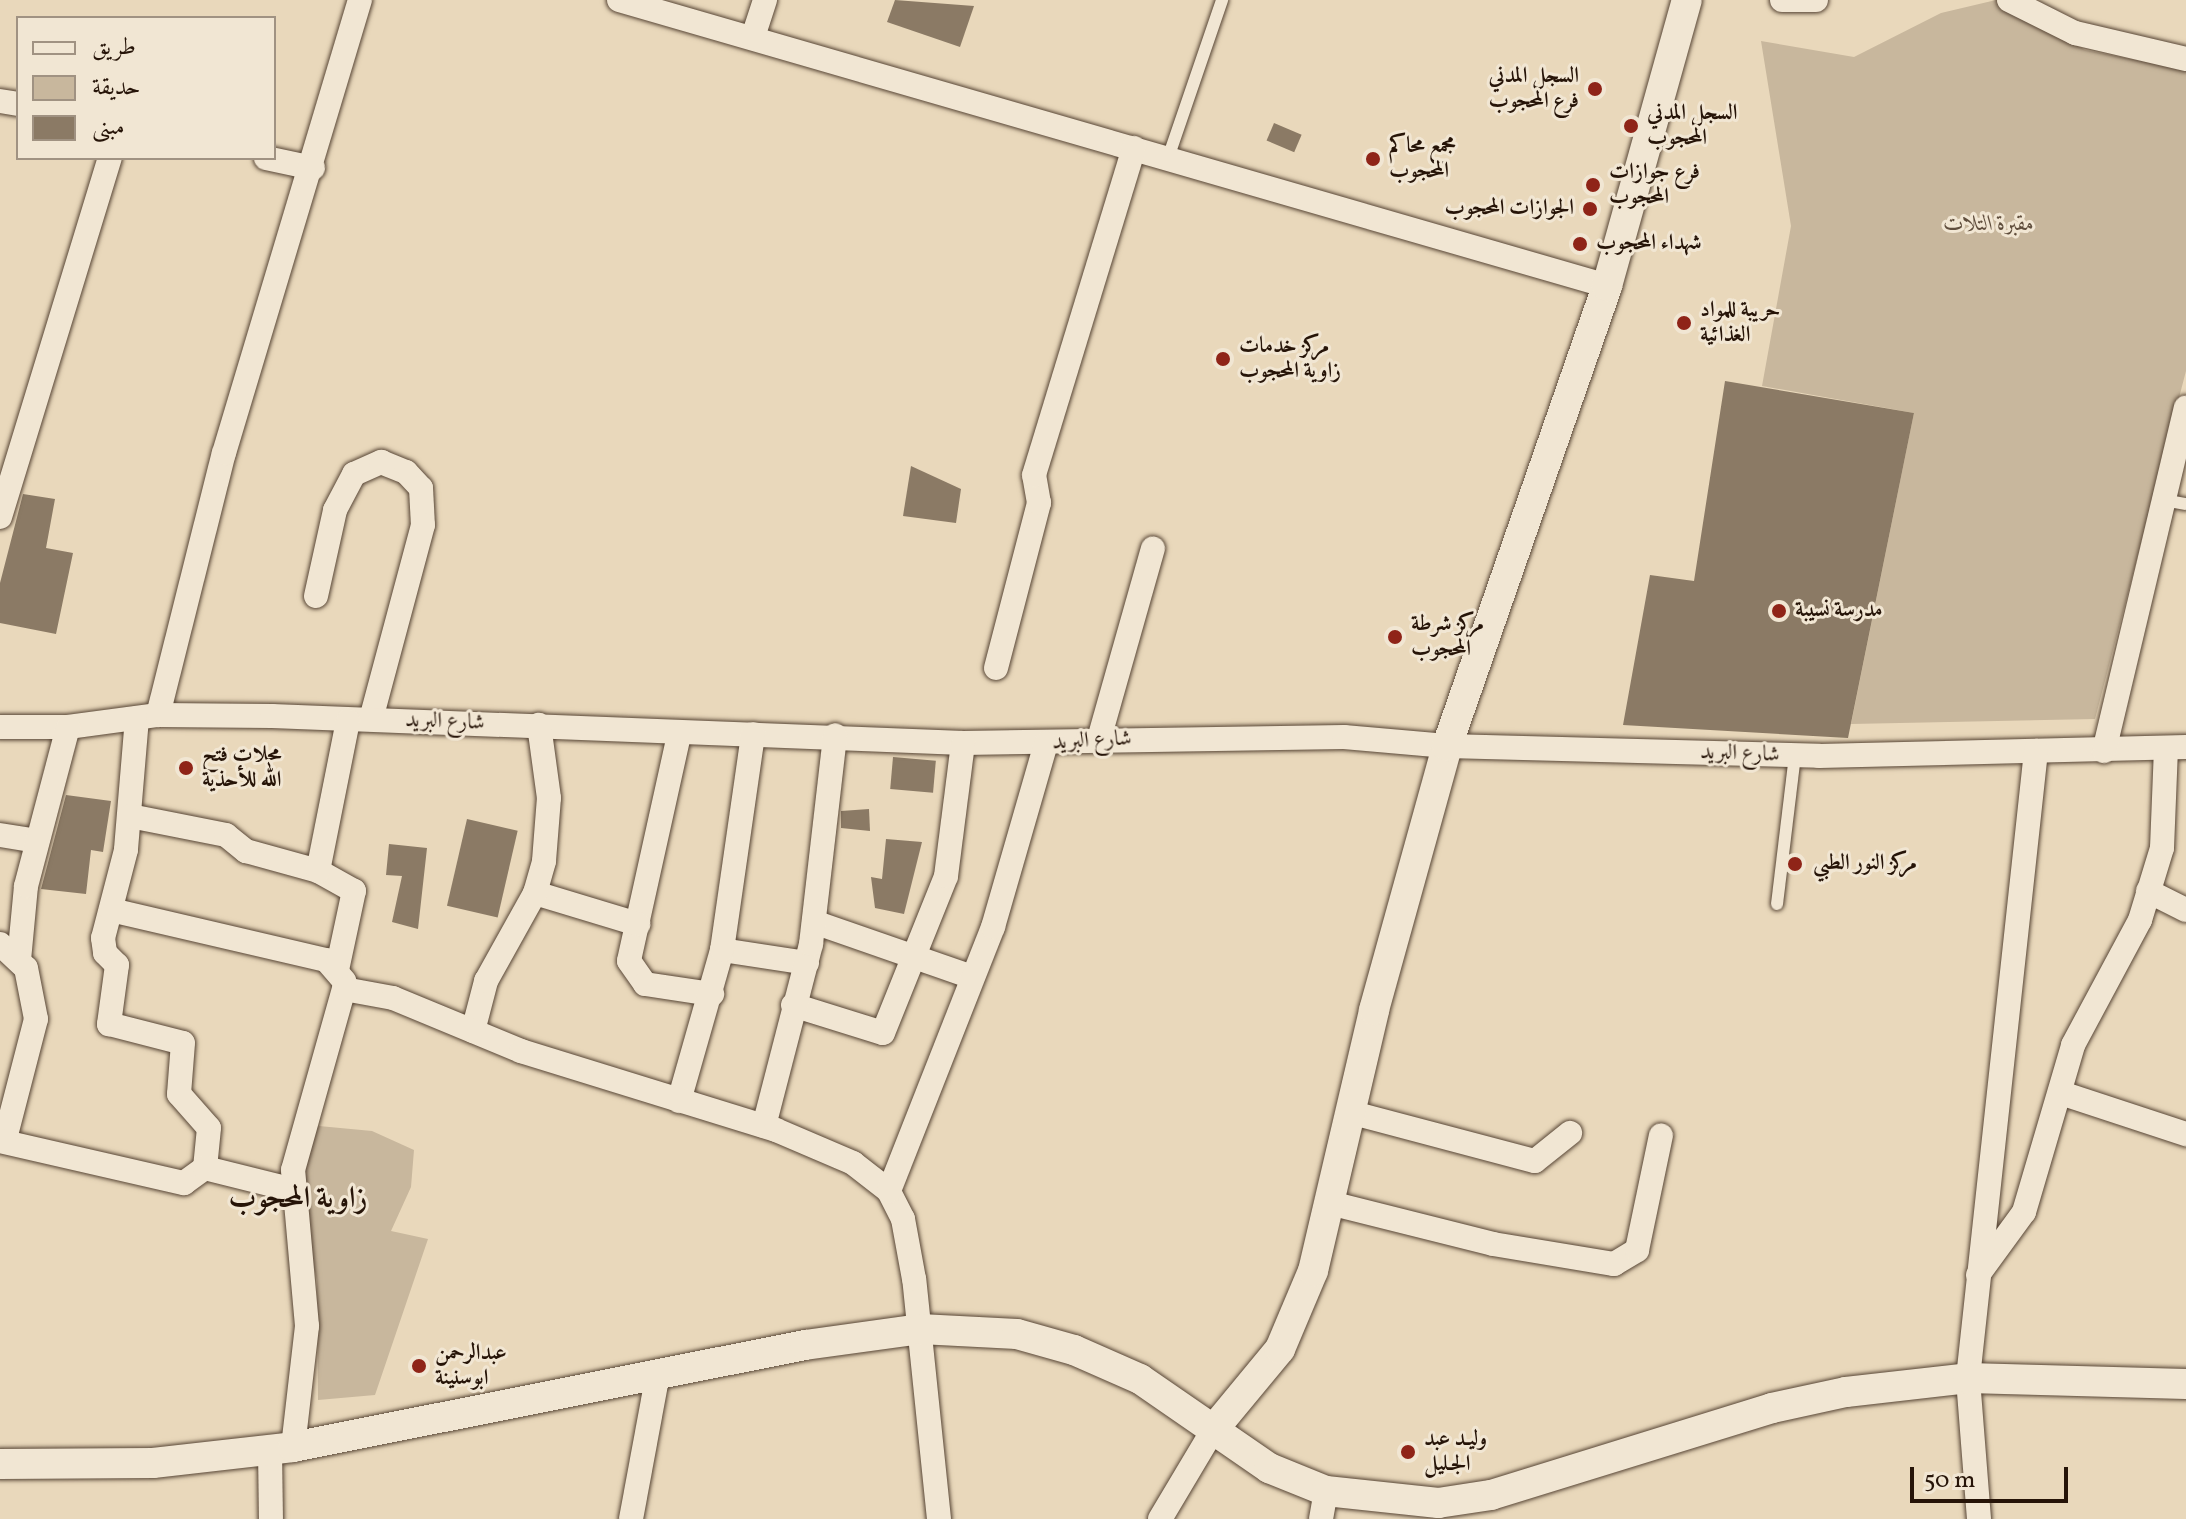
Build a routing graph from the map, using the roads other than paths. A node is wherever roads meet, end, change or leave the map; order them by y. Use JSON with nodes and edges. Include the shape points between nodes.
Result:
{"nodes":[{"id":1,"x":360,"y":0,"type":"edge"},
{"id":2,"x":619,"y":0,"type":"edge"},
{"id":3,"x":765,"y":0,"type":"edge"},
{"id":4,"x":1222,"y":0,"type":"edge"},
{"id":5,"x":1687,"y":0,"type":"edge"},
{"id":6,"x":1782,"y":0,"type":"edge"},
{"id":7,"x":1816,"y":0,"type":"edge"},
{"id":8,"x":2009,"y":0,"type":"edge"},
{"id":9,"x":753,"y":37,"type":"junction"},
{"id":10,"x":2186,"y":59,"type":"edge"},
{"id":11,"x":1134,"y":148,"type":"junction"},
{"id":12,"x":1168,"y":158,"type":"junction"},
{"id":13,"x":109,"y":160,"type":"edge"},
{"id":14,"x":275,"y":160,"type":"edge"},
{"id":15,"x":313,"y":168,"type":"junction"},
{"id":16,"x":1607,"y":286,"type":"junction"},
{"id":17,"x":2186,"y":408,"type":"edge"},
{"id":18,"x":2175,"y":502,"type":"edge"},
{"id":19,"x":0,"y":517,"type":"edge"},
{"id":20,"x":1153,"y":548,"type":"dead end"},
{"id":21,"x":316,"y":596,"type":"dead end"},
{"id":22,"x":996,"y":668,"type":"dead end"},
{"id":23,"x":147,"y":716,"type":"junction"},
{"id":24,"x":359,"y":720,"type":"junction"},
{"id":25,"x":539,"y":725,"type":"junction"},
{"id":26,"x":0,"y":727,"type":"edge"},
{"id":27,"x":68,"y":727,"type":"junction"},
{"id":28,"x":753,"y":734,"type":"junction"},
{"id":29,"x":679,"y":735,"type":"junction"},
{"id":30,"x":835,"y":735,"type":"junction"},
{"id":31,"x":1099,"y":739,"type":"junction"},
{"id":32,"x":963,"y":743,"type":"junction"},
{"id":33,"x":1046,"y":743,"type":"junction"},
{"id":34,"x":1447,"y":746,"type":"junction"},
{"id":35,"x":2176,"y":747,"type":"edge"},
{"id":36,"x":2036,"y":751,"type":"junction"},
{"id":37,"x":2104,"y":751,"type":"junction"},
{"id":38,"x":1795,"y":756,"type":"junction"},
{"id":39,"x":130,"y":816,"type":"junction"},
{"id":40,"x":0,"y":835,"type":"edge"},
{"id":41,"x":37,"y":841,"type":"junction"},
{"id":42,"x":318,"y":871,"type":"junction"},
{"id":43,"x":2148,"y":891,"type":"junction"},
{"id":44,"x":535,"y":893,"type":"junction"},
{"id":45,"x":1777,"y":904,"type":"dead end"},
{"id":46,"x":111,"y":910,"type":"junction"},
{"id":47,"x":2186,"y":910,"type":"edge"},
{"id":48,"x":814,"y":922,"type":"junction"},
{"id":49,"x":638,"y":924,"type":"junction"},
{"id":50,"x":0,"y":944,"type":"edge"},
{"id":51,"x":722,"y":950,"type":"junction"},
{"id":52,"x":913,"y":958,"type":"junction"},
{"id":53,"x":19,"y":960,"type":"junction"},
{"id":54,"x":807,"y":963,"type":"junction"},
{"id":55,"x":972,"y":977,"type":"junction"},
{"id":56,"x":343,"y":979,"type":"junction"},
{"id":57,"x":712,"y":994,"type":"junction"},
{"id":58,"x":793,"y":1005,"type":"junction"},
{"id":59,"x":473,"y":1031,"type":"junction"},
{"id":60,"x":2061,"y":1093,"type":"junction"},
{"id":61,"x":679,"y":1101,"type":"junction"},
{"id":62,"x":1353,"y":1113,"type":"junction"},
{"id":63,"x":764,"y":1126,"type":"junction"},
{"id":64,"x":1570,"y":1133,"type":"dead end"},
{"id":65,"x":2186,"y":1134,"type":"edge"},
{"id":66,"x":1661,"y":1135,"type":"dead end"},
{"id":67,"x":2,"y":1140,"type":"edge"},
{"id":68,"x":205,"y":1168,"type":"junction"},
{"id":69,"x":293,"y":1190,"type":"junction"},
{"id":70,"x":889,"y":1191,"type":"junction"},
{"id":71,"x":1330,"y":1203,"type":"junction"},
{"id":72,"x":1977,"y":1276,"type":"junction"},
{"id":73,"x":920,"y":1329,"type":"junction"},
{"id":74,"x":658,"y":1373,"type":"junction"},
{"id":75,"x":1968,"y":1378,"type":"junction"},
{"id":76,"x":2186,"y":1384,"type":"edge"},
{"id":77,"x":1213,"y":1430,"type":"junction"},
{"id":78,"x":282,"y":1449,"type":"junction"},
{"id":79,"x":0,"y":1464,"type":"edge"},
{"id":80,"x":1324,"y":1505,"type":"edge"},
{"id":81,"x":271,"y":1519,"type":"edge"},
{"id":82,"x":631,"y":1519,"type":"edge"},
{"id":83,"x":939,"y":1519,"type":"edge"},
{"id":84,"x":1160,"y":1519,"type":"edge"},
{"id":85,"x":1979,"y":1519,"type":"edge"}],
"edges":[{"from":1,"to":15,"type":"street"},
{"from":2,"to":9,"type":"street"},
{"from":3,"to":9,"type":"street"},
{"from":4,"to":12,"type":"lane"},
{"from":5,"to":16,"type":"street"},
{"from":6,"to":7,"type":"street"},
{"from":8,"to":10,"type":"street","via":[[2075,33]]},
{"from":9,"to":11,"type":"street"},
{"from":11,"to":12,"type":"street"},
{"from":11,"to":22,"type":"street","via":[[1034,475],[1039,503]]},
{"from":12,"to":16,"type":"street"},
{"from":13,"to":19,"type":"street"},
{"from":14,"to":15,"type":"street"},
{"from":15,"to":23,"type":"street"},
{"from":16,"to":34,"type":"street"},
{"from":17,"to":18,"type":"street"},
{"from":18,"to":37,"type":"street"},
{"from":20,"to":31,"type":"street"},
{"from":21,"to":24,"type":"street","via":[[335,510],[354,474],[381,462],[406,472],[421,488],[423,525]]},
{"from":23,"to":24,"type":"street","name":"شارع البريد"},
{"from":23,"to":27,"type":"street","name":"شارع البريد"},
{"from":23,"to":39,"type":"street"},
{"from":24,"to":25,"type":"street","name":"شارع البريد"},
{"from":24,"to":42,"type":"street"},
{"from":25,"to":29,"type":"street","name":"شارع البريد"},
{"from":25,"to":44,"type":"street","via":[[550,833]]},
{"from":26,"to":27,"type":"street","name":"شارع البريد"},
{"from":27,"to":41,"type":"street"},
{"from":28,"to":29,"type":"street","name":"شارع البريد"},
{"from":28,"to":30,"type":"street","name":"شارع البريد"},
{"from":28,"to":51,"type":"street"},
{"from":29,"to":49,"type":"street"},
{"from":30,"to":32,"type":"street","name":"شارع البريد"},
{"from":30,"to":48,"type":"street"},
{"from":31,"to":33,"type":"street","name":"شارع البريد"},
{"from":31,"to":34,"type":"street","name":"شارع البريد","via":[[1344,737]]},
{"from":32,"to":33,"type":"street","name":"شارع البريد"},
{"from":32,"to":52,"type":"street","via":[[946,876]]},
{"from":33,"to":55,"type":"street","via":[[1022,840]]},
{"from":34,"to":38,"type":"street","name":"شارع البريد"},
{"from":34,"to":62,"type":"street","via":[[1377,996]]},
{"from":35,"to":37,"type":"street","name":"شارع البريد"},
{"from":35,"to":43,"type":"street","via":[[2162,848]]},
{"from":36,"to":37,"type":"street","name":"شارع البريد"},
{"from":36,"to":38,"type":"street","name":"شارع البريد"},
{"from":36,"to":72,"type":"street"},
{"from":38,"to":45,"type":"lane"},
{"from":39,"to":42,"type":"street","via":[[226,835],[246,851]]},
{"from":39,"to":46,"type":"street"},
{"from":40,"to":41,"type":"street"},
{"from":41,"to":53,"type":"street"},
{"from":42,"to":56,"type":"street","via":[[354,891]]},
{"from":43,"to":47,"type":"street"},
{"from":43,"to":60,"type":"street","via":[[2140,920],[2073,1045]]},
{"from":44,"to":49,"type":"street"},
{"from":44,"to":59,"type":"street","via":[[486,981]]},
{"from":46,"to":56,"type":"street","via":[[326,960]]},
{"from":46,"to":68,"type":"street","via":[[103,946],[117,965],[109,1024],[183,1043],[179,1094],[209,1128]]},
{"from":48,"to":52,"type":"street"},
{"from":48,"to":54,"type":"street"},
{"from":49,"to":57,"type":"street","via":[[629,961],[638,980]]},
{"from":50,"to":53,"type":"street"},
{"from":51,"to":54,"type":"street"},
{"from":51,"to":57,"type":"street"},
{"from":52,"to":55,"type":"street"},
{"from":52,"to":58,"type":"street","via":[[880,1035]]},
{"from":53,"to":67,"type":"street","via":[[34,992],[36,1019]]},
{"from":54,"to":58,"type":"street"},
{"from":55,"to":70,"type":"street"},
{"from":56,"to":59,"type":"street"},
{"from":56,"to":69,"type":"street","via":[[296,1150]]},
{"from":57,"to":61,"type":"street"},
{"from":58,"to":63,"type":"street"},
{"from":59,"to":61,"type":"street"},
{"from":60,"to":65,"type":"street"},
{"from":60,"to":72,"type":"street","via":[[2024,1212]]},
{"from":61,"to":63,"type":"street"},
{"from":62,"to":64,"type":"street","via":[[1535,1161]]},
{"from":62,"to":71,"type":"street"},
{"from":63,"to":70,"type":"street","via":[[853,1163]]},
{"from":66,"to":71,"type":"street","via":[[1637,1250],[1614,1264],[1493,1244]]},
{"from":67,"to":68,"type":"street","via":[[184,1183]]},
{"from":68,"to":69,"type":"street"},
{"from":69,"to":78,"type":"street","via":[[307,1326]]},
{"from":70,"to":73,"type":"street","via":[[907,1235]]},
{"from":71,"to":77,"type":"street","via":[[1298,1315],[1257,1380]]},
{"from":72,"to":75,"type":"street"},
{"from":73,"to":74,"type":"street"},
{"from":73,"to":77,"type":"street","via":[[1017,1334],[1074,1350],[1140,1379]]},
{"from":73,"to":83,"type":"street"},
{"from":74,"to":78,"type":"street"},
{"from":74,"to":82,"type":"street"},
{"from":75,"to":76,"type":"street"},
{"from":75,"to":80,"type":"street","via":[[1772,1408],[1491,1495],[1438,1503]]},
{"from":75,"to":85,"type":"street"},
{"from":77,"to":80,"type":"street"},
{"from":77,"to":84,"type":"street"},
{"from":78,"to":79,"type":"street","via":[[153,1463]]},
{"from":78,"to":81,"type":"street"}]}
